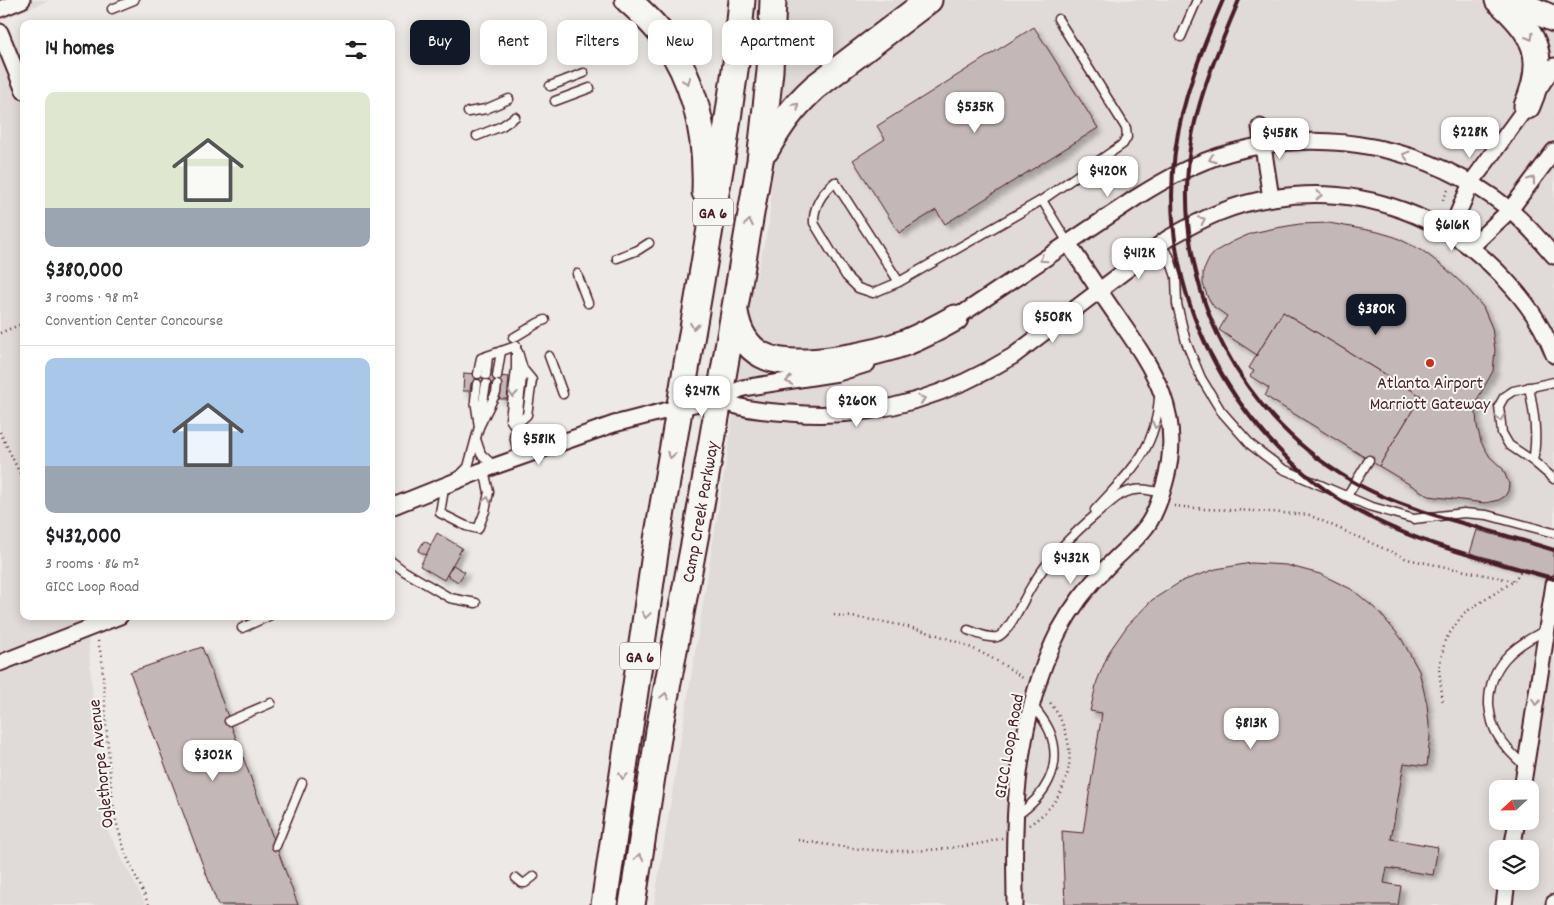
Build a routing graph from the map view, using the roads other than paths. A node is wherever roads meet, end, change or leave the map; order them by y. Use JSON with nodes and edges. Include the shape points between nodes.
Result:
{"nodes":[{"id":1,"x":22,"y":0,"type":"edge"},
{"id":2,"x":134,"y":0,"type":"edge"},
{"id":3,"x":628,"y":0,"type":"edge"},
{"id":4,"x":742,"y":0,"type":"edge"},
{"id":5,"x":773,"y":0,"type":"edge"},
{"id":6,"x":929,"y":0,"type":"edge"},
{"id":7,"x":1197,"y":0,"type":"edge"},
{"id":8,"x":1498,"y":0,"type":"edge"},
{"id":9,"x":1510,"y":0,"type":"edge"},
{"id":10,"x":0,"y":9,"type":"edge"},
{"id":11,"x":112,"y":9,"type":"dead end"},
{"id":12,"x":1058,"y":19,"type":"dead end"},
{"id":13,"x":1554,"y":20,"type":"edge"},
{"id":14,"x":0,"y":32,"type":"edge"},
{"id":15,"x":1182,"y":37,"type":"dead end"},
{"id":16,"x":1554,"y":66,"type":"edge"},
{"id":17,"x":584,"y":73,"type":"dead end"},
{"id":18,"x":20,"y":81,"type":"edge"},
{"id":19,"x":550,"y":86,"type":"dead end"},
{"id":20,"x":590,"y":88,"type":"dead end"},
{"id":21,"x":509,"y":99,"type":"dead end"},
{"id":22,"x":556,"y":101,"type":"dead end"},
{"id":23,"x":1527,"y":106,"type":"junction"},
{"id":24,"x":468,"y":112,"type":"dead end"},
{"id":25,"x":515,"y":117,"type":"dead end"},
{"id":26,"x":1260,"y":127,"type":"dead end"},
{"id":27,"x":477,"y":136,"type":"dead end"},
{"id":28,"x":1262,"y":145,"type":"junction"},
{"id":29,"x":1554,"y":151,"type":"edge"},
{"id":30,"x":760,"y":161,"type":"junction"},
{"id":31,"x":1471,"y":183,"type":"junction"},
{"id":32,"x":1271,"y":198,"type":"junction"},
{"id":33,"x":1042,"y":200,"type":"junction"},
{"id":34,"x":1510,"y":210,"type":"junction"},
{"id":35,"x":1450,"y":232,"type":"junction"},
{"id":36,"x":1068,"y":242,"type":"junction"},
{"id":37,"x":649,"y":243,"type":"dead end"},
{"id":38,"x":1160,"y":245,"type":"junction"},
{"id":39,"x":1471,"y":247,"type":"junction"},
{"id":40,"x":1554,"y":256,"type":"edge"},
{"id":41,"x":617,"y":258,"type":"dead end"},
{"id":42,"x":577,"y":274,"type":"dead end"},
{"id":43,"x":702,"y":278,"type":"junction"},
{"id":44,"x":899,"y":282,"type":"junction"},
{"id":45,"x":1099,"y":290,"type":"junction"},
{"id":46,"x":588,"y":303,"type":"dead end"},
{"id":47,"x":735,"y":310,"type":"junction"},
{"id":48,"x":955,"y":318,"type":"junction"},
{"id":49,"x":545,"y":320,"type":"dead end"},
{"id":50,"x":514,"y":342,"type":"junction"},
{"id":51,"x":501,"y":351,"type":"junction"},
{"id":52,"x":1554,"y":355,"type":"edge"},
{"id":53,"x":549,"y":356,"type":"dead end"},
{"id":54,"x":482,"y":375,"type":"dead end"},
{"id":55,"x":497,"y":376,"type":"dead end"},
{"id":56,"x":1156,"y":376,"type":"junction"},
{"id":57,"x":1554,"y":382,"type":"edge"},
{"id":58,"x":481,"y":384,"type":"dead end"},
{"id":59,"x":497,"y":385,"type":"dead end"},
{"id":60,"x":1529,"y":388,"type":"junction"},
{"id":61,"x":563,"y":394,"type":"dead end"},
{"id":62,"x":719,"y":399,"type":"junction"},
{"id":63,"x":680,"y":407,"type":"junction"},
{"id":64,"x":479,"y":427,"type":"junction"},
{"id":65,"x":516,"y":429,"type":"junction"},
{"id":66,"x":476,"y":439,"type":"junction"},
{"id":67,"x":542,"y":449,"type":"junction"},
{"id":68,"x":519,"y":457,"type":"junction"},
{"id":69,"x":1369,"y":460,"type":"dead end"},
{"id":70,"x":1533,"y":461,"type":"junction"},
{"id":71,"x":489,"y":468,"type":"junction"},
{"id":72,"x":1554,"y":479,"type":"edge"},
{"id":73,"x":448,"y":484,"type":"junction"},
{"id":74,"x":1347,"y":496,"type":"junction"},
{"id":75,"x":1160,"y":499,"type":"junction"},
{"id":76,"x":395,"y":505,"type":"edge"},
{"id":77,"x":1554,"y":533,"type":"edge"},
{"id":78,"x":1068,"y":540,"type":"junction"},
{"id":79,"x":395,"y":564,"type":"edge"},
{"id":80,"x":1554,"y":584,"type":"edge"},
{"id":81,"x":476,"y":602,"type":"dead end"},
{"id":82,"x":110,"y":620,"type":"edge"},
{"id":83,"x":260,"y":620,"type":"edge"},
{"id":84,"x":242,"y":628,"type":"dead end"},
{"id":85,"x":968,"y":630,"type":"dead end"},
{"id":86,"x":1547,"y":630,"type":"junction"},
{"id":87,"x":0,"y":663,"type":"edge"},
{"id":88,"x":271,"y":702,"type":"dead end"},
{"id":89,"x":1032,"y":706,"type":"junction"},
{"id":90,"x":230,"y":720,"type":"dead end"},
{"id":91,"x":1525,"y":766,"type":"junction"},
{"id":92,"x":1523,"y":780,"type":"edge"},
{"id":93,"x":302,"y":783,"type":"dead end"},
{"id":94,"x":1016,"y":816,"type":"junction"},
{"id":95,"x":276,"y":846,"type":"dead end"},
{"id":96,"x":534,"y":876,"type":"dead end"},
{"id":97,"x":516,"y":878,"type":"dead end"},
{"id":98,"x":1506,"y":890,"type":"edge"},
{"id":99,"x":604,"y":905,"type":"edge"},
{"id":100,"x":632,"y":905,"type":"edge"},
{"id":101,"x":1015,"y":905,"type":"edge"},
{"id":102,"x":1504,"y":905,"type":"edge"}],
"edges":[{"from":1,"to":10,"type":"street"},
{"from":2,"to":11,"type":"lane"},
{"from":3,"to":43,"type":"main road","one_way":true,"via":[[665,38],[692,90],[704,144]]},
{"from":4,"to":43,"type":"main road","name":"Camp Creek Parkway","number":"GA 6","via":[[730,111]]},
{"from":5,"to":30,"type":"main road","name":"Camp Creek Parkway","number":"GA 6","via":[[770,71]]},
{"from":30,"to":6,"type":"main road","one_way":true,"via":[[785,118],[800,101]]},
{"from":7,"to":15,"type":"lane"},
{"from":8,"to":23,"type":"main road","one_way":true,"via":[[1534,42],[1537,75]]},
{"from":9,"to":13,"type":"main road"},
{"from":12,"to":33,"type":"lane","via":[[1126,128],[1127,138]]},
{"from":14,"to":18,"type":"street"},
{"from":16,"to":23,"type":"street"},
{"from":17,"to":19,"type":"lane"},
{"from":20,"to":22,"type":"lane"},
{"from":21,"to":24,"type":"lane","via":[[486,109]]},
{"from":23,"to":31,"type":"street"},
{"from":25,"to":27,"type":"lane"},
{"from":26,"to":28,"type":"street"},
{"from":31,"to":28,"type":"street","one_way":true,"via":[[1440,167],[1372,146],[1335,141]]},
{"from":28,"to":32,"type":"street"},
{"from":28,"to":36,"type":"street","one_way":true,"via":[[1196,164],[1165,179]]},
{"from":34,"to":29,"type":"street","one_way":true},
{"from":47,"to":30,"type":"main road","name":"Camp Creek Parkway","number":"GA 6","one_way":true},
{"from":31,"to":34,"type":"street"},
{"from":31,"to":35,"type":"street"},
{"from":32,"to":35,"type":"street","one_way":true,"via":[[1300,194],[1363,199],[1394,206]]},
{"from":38,"to":32,"type":"street","one_way":true,"via":[[1217,212]]},
{"from":33,"to":36,"type":"lane"},
{"from":33,"to":44,"type":"lane"},
{"from":34,"to":39,"type":"street"},
{"from":34,"to":40,"type":"street"},
{"from":35,"to":39,"type":"street"},
{"from":36,"to":45,"type":"street","name":"GICC Loop Road"},
{"from":36,"to":48,"type":"street","one_way":true},
{"from":37,"to":41,"type":"lane"},
{"from":38,"to":45,"type":"street"},
{"from":38,"to":74,"type":"lane","via":[[1169,256],[1176,277],[1177,304],[1186,342],[1200,378],[1220,411],[1251,445],[1284,469]]},
{"from":39,"to":52,"type":"street","via":[[1498,270],[1520,296],[1538,322]]},
{"from":42,"to":46,"type":"lane"},
{"from":43,"to":63,"type":"main road","name":"Camp Creek Parkway","number":"GA 6","one_way":true},
{"from":44,"to":44,"type":"lane","via":[[873,293],[858,288],[846,276],[814,222],[818,201],[835,182]]},
{"from":45,"to":56,"type":"street","name":"GICC Loop Road"},
{"from":62,"to":45,"type":"street","one_way":true,"via":[[741,407],[810,415],[857,413],[905,404],[988,371],[1013,356]]},
{"from":47,"to":48,"type":"main road","via":[[737,326],[750,346],[776,360],[792,361],[837,358],[885,349]]},
{"from":47,"to":62,"type":"main road","name":"Camp Creek Parkway","number":"GA 6"},
{"from":48,"to":62,"type":"street","one_way":true,"via":[[910,345],[862,366],[838,373],[743,388]]},
{"from":49,"to":50,"type":"lane"},
{"from":50,"to":51,"type":"lane"},
{"from":50,"to":65,"type":"lane","one_way":true,"via":[[516,369],[510,419]]},
{"from":50,"to":65,"type":"lane","via":[[524,369]]},
{"from":51,"to":54,"type":"lane","via":[[484,357]]},
{"from":51,"to":55,"type":"lane"},
{"from":53,"to":61,"type":"lane"},
{"from":56,"to":75,"type":"street","name":"GICC Loop Road","via":[[1166,402],[1171,450]]},
{"from":56,"to":78,"type":"lane","one_way":true,"via":[[1158,414],[1147,449]]},
{"from":57,"to":60,"type":"lane"},
{"from":58,"to":64,"type":"lane","via":[[475,400]]},
{"from":59,"to":64,"type":"lane","via":[[496,394]]},
{"from":60,"to":70,"type":"lane","via":[[1536,434]]},
{"from":60,"to":70,"type":"lane","one_way":true,"via":[[1513,391],[1499,406],[1502,433],[1509,445]]},
{"from":62,"to":63,"type":"street"},
{"from":100,"to":62,"type":"main road","name":"Camp Creek Parkway","number":"GA 6","one_way":true,"via":[[658,734]]},
{"from":63,"to":67,"type":"street","via":[[614,424]]},
{"from":63,"to":99,"type":"main road","name":"Camp Creek Parkway","number":"GA 6","one_way":true,"via":[[657,540]]},
{"from":64,"to":66,"type":"lane"},
{"from":65,"to":67,"type":"lane","via":[[520,444]]},
{"from":65,"to":68,"type":"lane"},
{"from":66,"to":71,"type":"lane"},
{"from":66,"to":73,"type":"lane","via":[[468,467]]},
{"from":67,"to":68,"type":"street"},
{"from":68,"to":71,"type":"street"},
{"from":69,"to":74,"type":"lane"},
{"from":70,"to":72,"type":"lane"},
{"from":71,"to":73,"type":"street"},
{"from":73,"to":71,"type":"lane","one_way":true,"via":[[440,513],[478,529],[489,492]]},
{"from":73,"to":76,"type":"street"},
{"from":74,"to":77,"type":"lane","via":[[1414,519],[1457,514],[1487,515]]},
{"from":75,"to":78,"type":"lane","via":[[1142,490],[1124,493]]},
{"from":75,"to":89,"type":"street","name":"GICC Loop Road","via":[[1146,526],[1087,588],[1072,609],[1055,642]]},
{"from":78,"to":85,"type":"lane","via":[[1034,582],[1005,633],[989,637]]},
{"from":79,"to":81,"type":"lane","via":[[450,598]]},
{"from":80,"to":86,"type":"street"},
{"from":82,"to":87,"type":"street"},
{"from":83,"to":84,"type":"lane"},
{"from":86,"to":91,"type":"street","one_way":true},
{"from":86,"to":91,"type":"lane","via":[[1511,652],[1498,668],[1489,690],[1490,713],[1496,734]]},
{"from":88,"to":90,"type":"lane"},
{"from":89,"to":94,"type":"street","name":"GICC Loop Road","via":[[1021,758]]},
{"from":89,"to":94,"type":"lane","via":[[1050,732],[1054,764],[1041,795]]},
{"from":91,"to":92,"type":"street"},
{"from":93,"to":95,"type":"lane"},
{"from":94,"to":101,"type":"street","name":"GICC Loop Road"},
{"from":96,"to":97,"type":"lane","via":[[526,883]]},
{"from":98,"to":102,"type":"street"}]}
